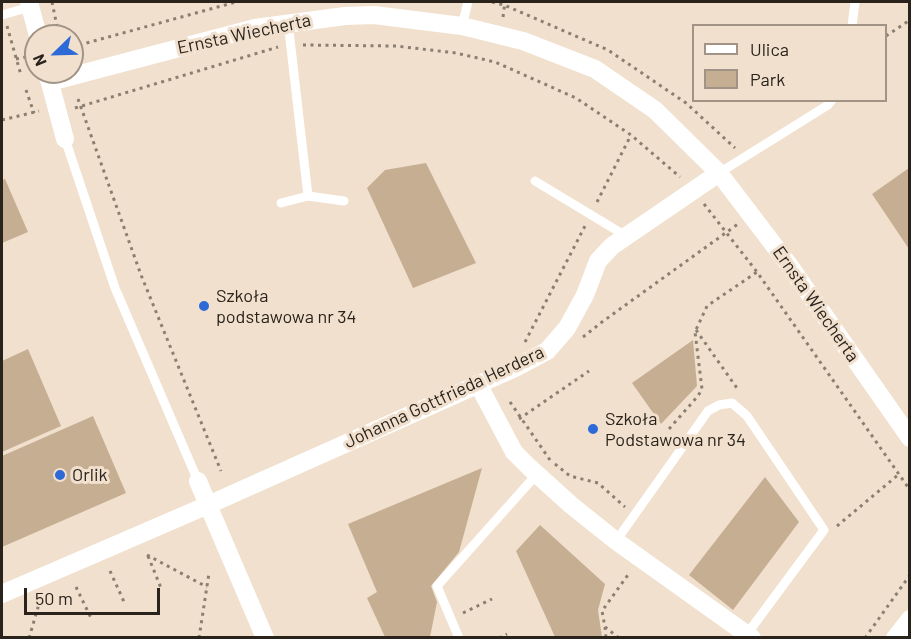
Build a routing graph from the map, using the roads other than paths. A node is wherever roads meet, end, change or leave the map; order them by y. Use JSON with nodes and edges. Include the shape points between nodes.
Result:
{"nodes":[{"id":1,"x":468,"y":2,"type":"edge"},
{"id":2,"x":855,"y":2,"type":"edge"},
{"id":3,"x":29,"y":4,"type":"edge"},
{"id":4,"x":4,"y":18,"type":"edge"},
{"id":5,"x":288,"y":22,"type":"junction"},
{"id":6,"x":35,"y":24,"type":"edge"},
{"id":7,"x":852,"y":24,"type":"edge"},
{"id":8,"x":462,"y":26,"type":"junction"},
{"id":9,"x":84,"y":69,"type":"edge"},
{"id":10,"x":51,"y":84,"type":"edge"},
{"id":11,"x":830,"y":103,"type":"edge"},
{"id":12,"x":65,"y":139,"type":"joint"},
{"id":13,"x":719,"y":173,"type":"junction"},
{"id":14,"x":535,"y":182,"type":"dead end"},
{"id":15,"x":308,"y":196,"type":"junction"},
{"id":16,"x":344,"y":201,"type":"dead end"},
{"id":17,"x":281,"y":203,"type":"dead end"},
{"id":18,"x":626,"y":236,"type":"junction"},
{"id":19,"x":478,"y":384,"type":"junction"},
{"id":20,"x":909,"y":438,"type":"edge"},
{"id":21,"x":537,"y":474,"type":"junction"},
{"id":22,"x":198,"y":481,"type":"joint"},
{"id":23,"x":208,"y":505,"type":"junction"},
{"id":24,"x":616,"y":541,"type":"junction"},
{"id":25,"x":2,"y":594,"type":"edge"},
{"id":26,"x":909,"y":619,"type":"edge"},
{"id":27,"x":750,"y":636,"type":"edge"},
{"id":28,"x":265,"y":638,"type":"edge"},
{"id":29,"x":459,"y":638,"type":"edge"},
{"id":30,"x":895,"y":638,"type":"edge"}],
"edges":[{"from":1,"to":8,"type":"lane"},
{"from":2,"to":7,"type":"lane"},
{"from":3,"to":4,"type":"lane"},
{"from":3,"to":6,"type":"street"},
{"from":5,"to":8,"type":"street","name":"Ernsta Wiecherta","via":[[374,15]]},
{"from":5,"to":9,"type":"street","name":"Ernsta Wiecherta"},
{"from":5,"to":15,"type":"lane"},
{"from":8,"to":13,"type":"street","name":"Ernsta Wiecherta","via":[[523,40],[595,69],[654,110]]},
{"from":10,"to":12,"type":"street"},
{"from":11,"to":13,"type":"lane"},
{"from":12,"to":22,"type":"lane","via":[[115,288]]},
{"from":13,"to":18,"type":"street","name":"Johanna Gottfrieda Herdera"},
{"from":13,"to":20,"type":"street","name":"Ernsta Wiecherta","via":[[789,264]]},
{"from":14,"to":18,"type":"lane"},
{"from":15,"to":16,"type":"lane"},
{"from":15,"to":17,"type":"lane"},
{"from":18,"to":19,"type":"street","name":"Johanna Gottfrieda Herdera","via":[[598,261],[567,328],[547,351]]},
{"from":19,"to":21,"type":"street","via":[[514,452]]},
{"from":19,"to":23,"type":"street","name":"Johanna Gottfrieda Herdera"},
{"from":21,"to":24,"type":"street"},
{"from":21,"to":29,"type":"lane","via":[[437,586]]},
{"from":22,"to":23,"type":"street"},
{"from":23,"to":25,"type":"street","name":"Johanna Gottfrieda Herdera"},
{"from":23,"to":28,"type":"street"},
{"from":24,"to":27,"type":"street"},
{"from":24,"to":27,"type":"lane","via":[[708,411],[732,403],[747,416],[824,530]]},
{"from":26,"to":30,"type":"street"}]}
